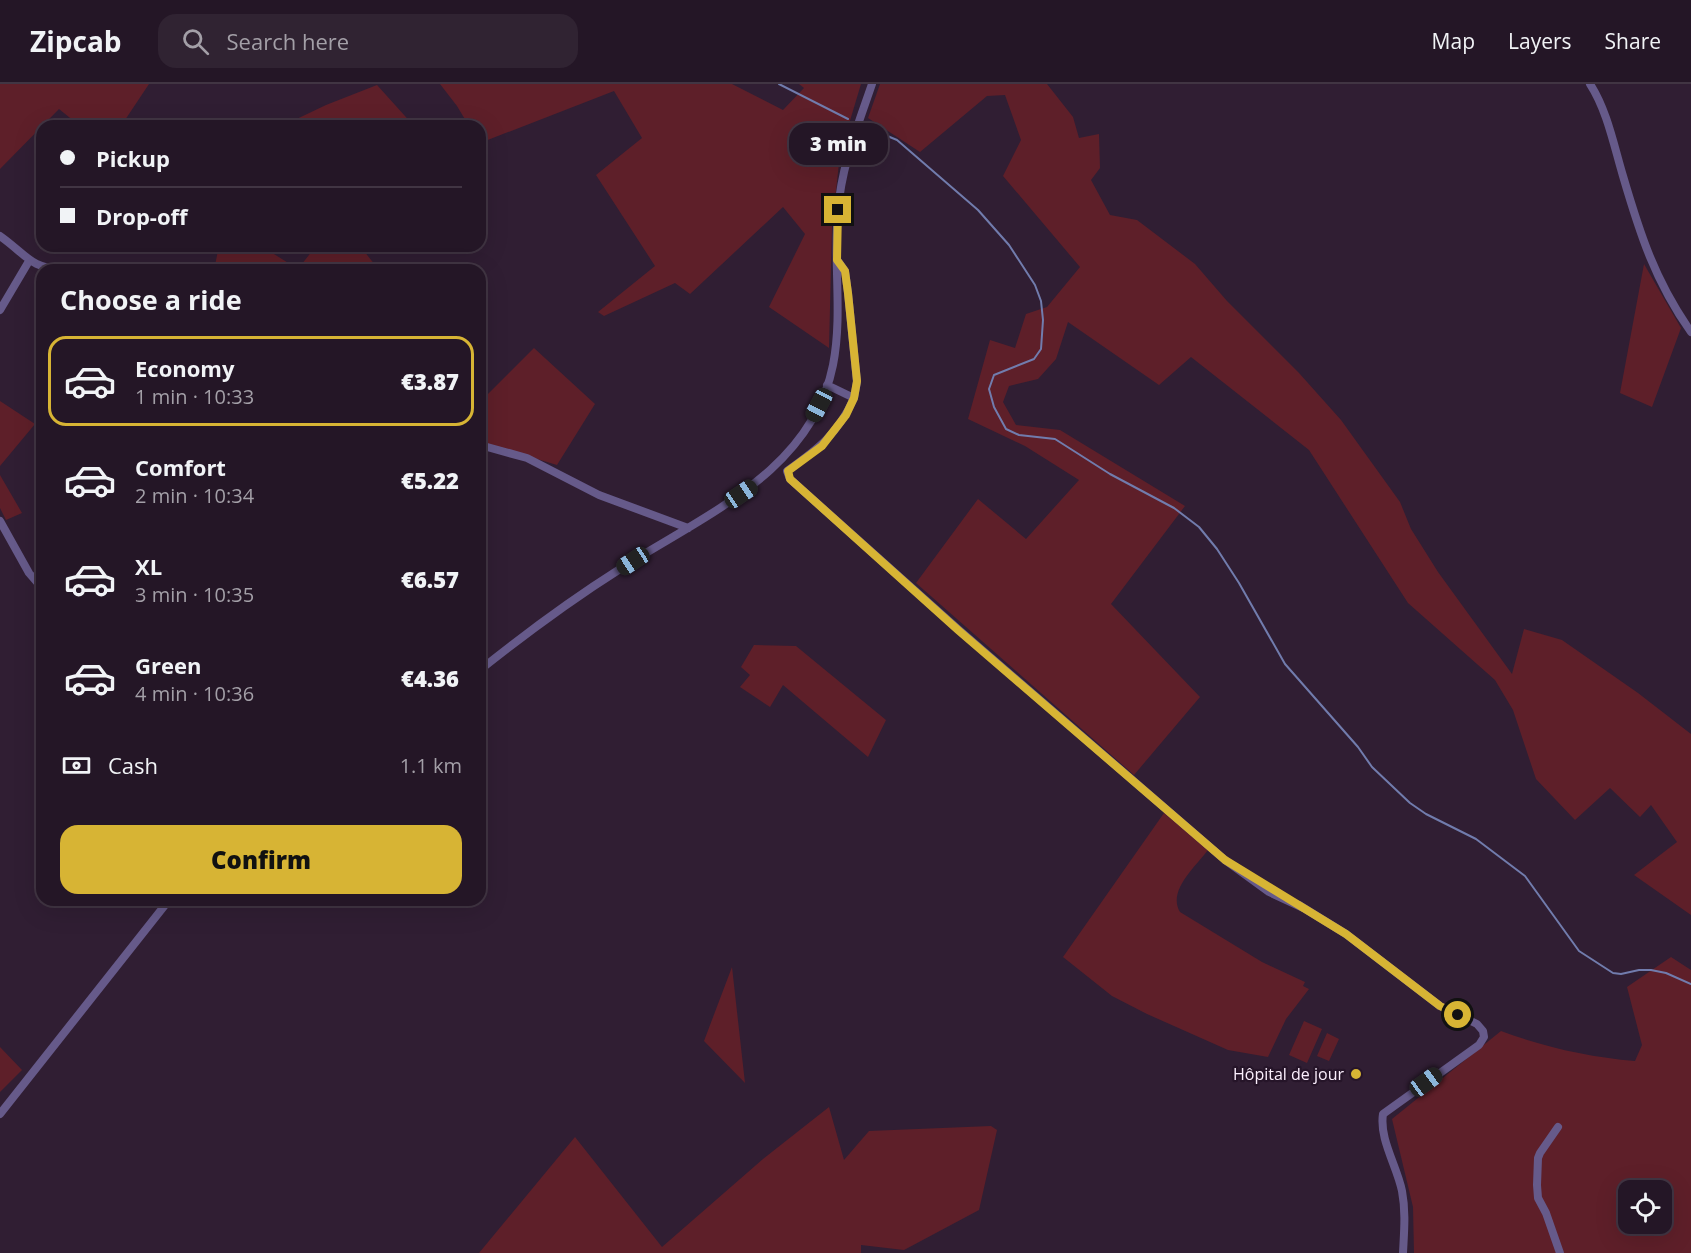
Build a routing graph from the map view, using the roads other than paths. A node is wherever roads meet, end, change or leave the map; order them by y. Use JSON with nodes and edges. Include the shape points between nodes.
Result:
{"nodes":[{"id":1,"x":872,"y":84,"type":"edge"},
{"id":2,"x":1590,"y":84,"type":"edge"},
{"id":3,"x":0,"y":236,"type":"edge"},
{"id":4,"x":837,"y":260,"type":"junction"},
{"id":5,"x":29,"y":261,"type":"junction"},
{"id":6,"x":36,"y":264,"type":"edge"},
{"id":7,"x":0,"y":310,"type":"edge"},
{"id":8,"x":1691,"y":332,"type":"edge"},
{"id":9,"x":827,"y":385,"type":"junction"},
{"id":10,"x":854,"y":398,"type":"junction"},
{"id":11,"x":486,"y":447,"type":"edge"},
{"id":12,"x":0,"y":521,"type":"edge"},
{"id":13,"x":688,"y":528,"type":"junction"},
{"id":14,"x":36,"y":581,"type":"edge"},
{"id":15,"x":486,"y":665,"type":"edge"},
{"id":16,"x":164,"y":906,"type":"edge"},
{"id":17,"x":0,"y":1114,"type":"edge"},
{"id":18,"x":1558,"y":1127,"type":"dead end"},
{"id":19,"x":1403,"y":1253,"type":"edge"},
{"id":20,"x":1560,"y":1253,"type":"edge"}],
"edges":[{"from":1,"to":4,"type":"street","via":[[841,186]]},
{"from":2,"to":8,"type":"street","via":[[1611,134],[1648,256]]},
{"from":3,"to":5,"type":"street"},
{"from":4,"to":9,"type":"street","via":[[838,328]]},
{"from":4,"to":10,"type":"street","via":[[845,271],[848,293],[857,381]]},
{"from":5,"to":6,"type":"street"},
{"from":5,"to":7,"type":"street"},
{"from":9,"to":10,"type":"street"},
{"from":9,"to":13,"type":"street","via":[[809,424],[787,455],[752,487]]},
{"from":10,"to":19,"type":"street","via":[[822,446],[788,471],[790,479],[1225,860],[1269,892],[1346,934],[1440,1006],[1483,1030],[1479,1045],[1383,1114],[1381,1127],[1405,1208]]},
{"from":11,"to":13,"type":"street","via":[[526,458],[599,495]]},
{"from":12,"to":14,"type":"street"},
{"from":13,"to":15,"type":"street","via":[[573,600]]},
{"from":16,"to":17,"type":"street"},
{"from":18,"to":20,"type":"street","via":[[1538,1158],[1537,1185],[1538,1198]]}]}
